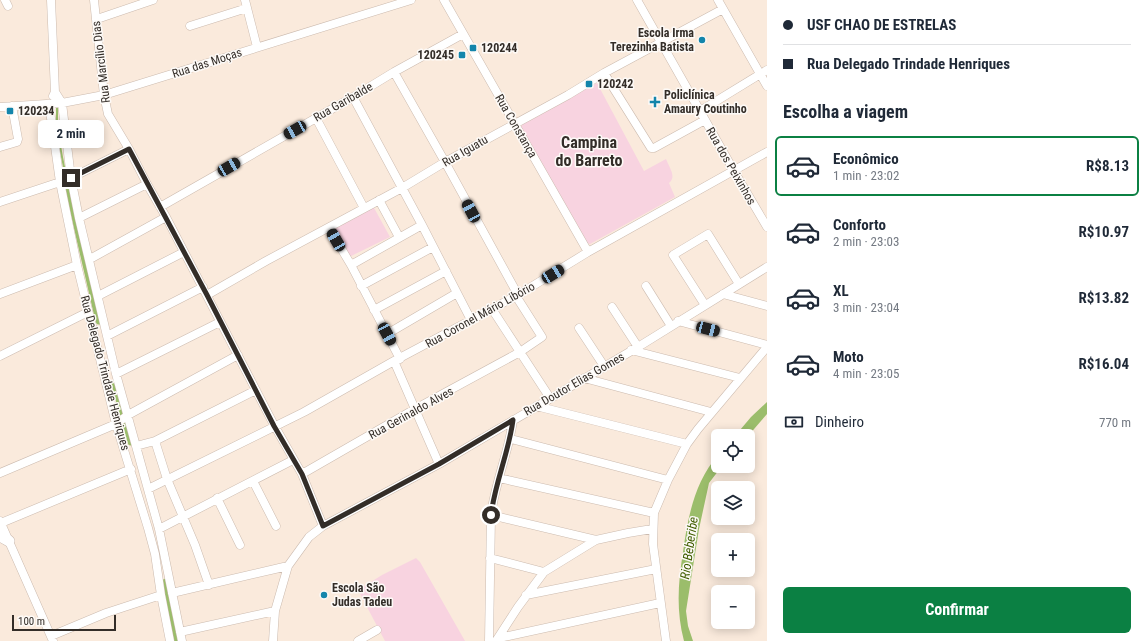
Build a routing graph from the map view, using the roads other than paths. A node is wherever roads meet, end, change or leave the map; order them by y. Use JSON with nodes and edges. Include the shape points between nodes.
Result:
{"nodes":[{"id":1,"x":51,"y":0,"type":"edge"},
{"id":2,"x":94,"y":0,"type":"edge"},
{"id":3,"x":153,"y":0,"type":"edge"},
{"id":4,"x":410,"y":0,"type":"edge"},
{"id":5,"x":444,"y":0,"type":"edge"},
{"id":6,"x":637,"y":0,"type":"edge"},
{"id":7,"x":718,"y":0,"type":"edge"},
{"id":8,"x":246,"y":4,"type":"edge"},
{"id":9,"x":723,"y":9,"type":"junction"},
{"id":10,"x":97,"y":19,"type":"junction"},
{"id":11,"x":190,"y":26,"type":"dead end"},
{"id":12,"x":463,"y":34,"type":"junction"},
{"id":13,"x":660,"y":43,"type":"junction"},
{"id":14,"x":257,"y":47,"type":"junction"},
{"id":15,"x":394,"y":72,"type":"junction"},
{"id":16,"x":764,"y":72,"type":"edge"},
{"id":17,"x":604,"y":73,"type":"junction"},
{"id":18,"x":767,"y":86,"type":"edge"},
{"id":19,"x":55,"y":92,"type":"junction"},
{"id":20,"x":104,"y":95,"type":"junction"},
{"id":21,"x":352,"y":97,"type":"junction"},
{"id":22,"x":62,"y":102,"type":"junction"},
{"id":23,"x":49,"y":104,"type":"junction"},
{"id":24,"x":12,"y":106,"type":"junction"},
{"id":25,"x":0,"y":107,"type":"edge"},
{"id":26,"x":700,"y":111,"type":"junction"},
{"id":27,"x":316,"y":118,"type":"junction"},
{"id":28,"x":705,"y":120,"type":"junction"},
{"id":29,"x":515,"y":123,"type":"junction"},
{"id":30,"x":0,"y":147,"type":"edge"},
{"id":31,"x":129,"y":149,"type":"junction"},
{"id":32,"x":767,"y":152,"type":"edge"},
{"id":33,"x":445,"y":162,"type":"junction"},
{"id":34,"x":734,"y":171,"type":"junction"},
{"id":35,"x":71,"y":178,"type":"junction"},
{"id":36,"x":60,"y":182,"type":"junction"},
{"id":37,"x":147,"y":184,"type":"junction"},
{"id":38,"x":402,"y":188,"type":"junction"},
{"id":39,"x":379,"y":200,"type":"junction"},
{"id":40,"x":0,"y":202,"type":"edge"},
{"id":41,"x":160,"y":207,"type":"junction"},
{"id":42,"x":364,"y":208,"type":"junction"},
{"id":43,"x":166,"y":217,"type":"junction"},
{"id":44,"x":79,"y":218,"type":"junction"},
{"id":45,"x":422,"y":225,"type":"junction"},
{"id":46,"x":767,"y":226,"type":"edge"},
{"id":47,"x":329,"y":228,"type":"junction"},
{"id":48,"x":399,"y":237,"type":"junction"},
{"id":49,"x":433,"y":247,"type":"junction"},
{"id":50,"x":184,"y":252,"type":"junction"},
{"id":51,"x":588,"y":252,"type":"junction"},
{"id":52,"x":90,"y":259,"type":"junction"},
{"id":53,"x":77,"y":265,"type":"junction"},
{"id":54,"x":351,"y":265,"type":"junction"},
{"id":55,"x":767,"y":267,"type":"edge"},
{"id":56,"x":446,"y":272,"type":"junction"},
{"id":57,"x":739,"y":284,"type":"junction"},
{"id":58,"x":361,"y":286,"type":"junction"},
{"id":59,"x":646,"y":286,"type":"dead end"},
{"id":60,"x":203,"y":287,"type":"junction"},
{"id":61,"x":457,"y":293,"type":"junction"},
{"id":62,"x":0,"y":294,"type":"edge"},
{"id":63,"x":723,"y":294,"type":"junction"},
{"id":64,"x":207,"y":295,"type":"junction"},
{"id":65,"x":517,"y":295,"type":"junction"},
{"id":66,"x":98,"y":296,"type":"junction"},
{"id":67,"x":705,"y":305,"type":"junction"},
{"id":68,"x":767,"y":306,"type":"edge"},
{"id":69,"x":612,"y":307,"type":"dead end"},
{"id":70,"x":492,"y":309,"type":"junction"},
{"id":71,"x":374,"y":310,"type":"junction"},
{"id":72,"x":88,"y":312,"type":"junction"},
{"id":73,"x":471,"y":320,"type":"junction"},
{"id":74,"x":220,"y":322,"type":"junction"},
{"id":75,"x":675,"y":324,"type":"junction"},
{"id":76,"x":579,"y":328,"type":"dead end"},
{"id":77,"x":387,"y":334,"type":"junction"},
{"id":78,"x":107,"y":336,"type":"junction"},
{"id":79,"x":767,"y":346,"type":"edge"},
{"id":80,"x":635,"y":349,"type":"junction"},
{"id":81,"x":520,"y":352,"type":"junction"},
{"id":82,"x":238,"y":355,"type":"junction"},
{"id":83,"x":0,"y":356,"type":"edge"},
{"id":84,"x":397,"y":360,"type":"junction"},
{"id":85,"x":604,"y":366,"type":"junction"},
{"id":86,"x":116,"y":374,"type":"junction"},
{"id":87,"x":584,"y":378,"type":"junction"},
{"id":88,"x":740,"y":378,"type":"junction"},
{"id":89,"x":256,"y":390,"type":"junction"},
{"id":90,"x":550,"y":398,"type":"junction"},
{"id":91,"x":536,"y":406,"type":"junction"},
{"id":92,"x":415,"y":409,"type":"junction"},
{"id":93,"x":711,"y":412,"type":"junction"},
{"id":94,"x":122,"y":419,"type":"junction"},
{"id":95,"x":513,"y":420,"type":"junction"},
{"id":96,"x":274,"y":426,"type":"junction"},
{"id":97,"x":511,"y":439,"type":"junction"},
{"id":98,"x":155,"y":441,"type":"junction"},
{"id":99,"x":687,"y":444,"type":"junction"},
{"id":100,"x":136,"y":446,"type":"junction"},
{"id":101,"x":293,"y":460,"type":"junction"},
{"id":102,"x":439,"y":464,"type":"junction"},
{"id":103,"x":131,"y":469,"type":"junction"},
{"id":104,"x":0,"y":473,"type":"edge"},
{"id":105,"x":302,"y":474,"type":"junction"},
{"id":106,"x":499,"y":478,"type":"junction"},
{"id":107,"x":167,"y":479,"type":"junction"},
{"id":108,"x":668,"y":480,"type":"junction"},
{"id":109,"x":253,"y":481,"type":"junction"},
{"id":110,"x":148,"y":488,"type":"junction"},
{"id":111,"x":217,"y":498,"type":"junction"},
{"id":112,"x":654,"y":513,"type":"junction"},
{"id":113,"x":491,"y":515,"type":"junction"},
{"id":114,"x":182,"y":516,"type":"junction"},
{"id":115,"x":1,"y":522,"type":"edge"},
{"id":116,"x":276,"y":526,"type":"dead end"},
{"id":117,"x":323,"y":526,"type":"junction"},
{"id":118,"x":160,"y":528,"type":"junction"},
{"id":119,"x":652,"y":529,"type":"junction"},
{"id":120,"x":4,"y":538,"type":"edge"},
{"id":121,"x":596,"y":540,"type":"junction"},
{"id":122,"x":240,"y":545,"type":"dead end"},
{"id":123,"x":490,"y":558,"type":"junction"},
{"id":124,"x":288,"y":566,"type":"junction"},
{"id":125,"x":656,"y":569,"type":"junction"},
{"id":126,"x":544,"y":572,"type":"junction"},
{"id":127,"x":209,"y":585,"type":"junction"},
{"id":128,"x":172,"y":593,"type":"junction"},
{"id":129,"x":161,"y":595,"type":"junction"},
{"id":130,"x":526,"y":596,"type":"junction"},
{"id":131,"x":660,"y":603,"type":"junction"},
{"id":132,"x":275,"y":611,"type":"junction"},
{"id":133,"x":377,"y":630,"type":"dead end"},
{"id":134,"x":180,"y":632,"type":"junction"},
{"id":135,"x":52,"y":638,"type":"edge"},
{"id":136,"x":497,"y":639,"type":"edge"},
{"id":137,"x":663,"y":640,"type":"edge"},
{"id":138,"x":170,"y":641,"type":"edge"},
{"id":139,"x":182,"y":641,"type":"edge"},
{"id":140,"x":273,"y":641,"type":"edge"},
{"id":141,"x":358,"y":641,"type":"edge"},
{"id":142,"x":489,"y":641,"type":"edge"}],
"edges":[{"from":1,"to":19,"type":"street"},
{"from":2,"to":10,"type":"street","name":"Rua Marcílio Dias"},
{"from":3,"to":10,"type":"street"},
{"from":4,"to":14,"type":"street","name":"Rua das Moças"},
{"from":5,"to":12,"type":"street","name":"Rua Constança"},
{"from":6,"to":13,"type":"street","name":"Rua dos Peixinhos"},
{"from":7,"to":9,"type":"street"},
{"from":8,"to":11,"type":"street"},
{"from":8,"to":14,"type":"street"},
{"from":9,"to":13,"type":"street","name":"Rua Iguatu"},
{"from":9,"to":16,"type":"street"},
{"from":10,"to":20,"type":"street","name":"Rua Marcílio Dias"},
{"from":12,"to":15,"type":"street","name":"Rua Garibalde"},
{"from":12,"to":29,"type":"street","name":"Rua Constança"},
{"from":13,"to":17,"type":"street","name":"Rua Iguatu"},
{"from":13,"to":26,"type":"street","name":"Rua dos Peixinhos"},
{"from":14,"to":20,"type":"street","name":"Rua das Moças"},
{"from":15,"to":21,"type":"street","name":"Rua Garibalde"},
{"from":15,"to":33,"type":"street"},
{"from":16,"to":18,"type":"street"},
{"from":16,"to":26,"type":"street"},
{"from":17,"to":28,"type":"street","via":[[651,148]]},
{"from":17,"to":29,"type":"street","name":"Rua Iguatu"},
{"from":19,"to":22,"type":"street"},
{"from":19,"to":23,"type":"street"},
{"from":20,"to":22,"type":"street","name":"Rua das Moças"},
{"from":20,"to":31,"type":"street","name":"Rua Marcílio Dias","via":[[108,114]]},
{"from":21,"to":27,"type":"street","name":"Rua Garibalde"},
{"from":21,"to":38,"type":"street"},
{"from":22,"to":23,"type":"street","name":"Rua das Moças"},
{"from":22,"to":35,"type":"street","name":"Rua Delegado Trindade Henriques"},
{"from":23,"to":24,"type":"street","name":"Rua das Moças"},
{"from":23,"to":36,"type":"street","name":"Rua Delegado Trindade Henriques"},
{"from":24,"to":25,"type":"street","name":"Rua das Moças"},
{"from":24,"to":30,"type":"street","via":[[18,141]]},
{"from":26,"to":28,"type":"street","name":"Rua dos Peixinhos"},
{"from":27,"to":41,"type":"street","name":"Rua Garibalde"},
{"from":27,"to":42,"type":"street"},
{"from":28,"to":34,"type":"street","name":"Rua dos Peixinhos"},
{"from":29,"to":33,"type":"street","name":"Rua Iguatu"},
{"from":29,"to":51,"type":"street","name":"Rua Constança"},
{"from":31,"to":35,"type":"street"},
{"from":31,"to":37,"type":"street","name":"Rua Marcílio Dias"},
{"from":32,"to":34,"type":"street","name":"Rua Coronel Mário Libório"},
{"from":33,"to":38,"type":"street","name":"Rua Iguatu"},
{"from":33,"to":65,"type":"street"},
{"from":34,"to":46,"type":"street","name":"Rua dos Peixinhos"},
{"from":34,"to":51,"type":"street","name":"Rua Coronel Mário Libório"},
{"from":35,"to":44,"type":"street","name":"Rua Delegado Trindade Henriques"},
{"from":36,"to":40,"type":"street"},
{"from":36,"to":53,"type":"street","name":"Rua Delegado Trindade Henriques"},
{"from":37,"to":41,"type":"street","name":"Rua Marcílio Dias"},
{"from":37,"to":44,"type":"street"},
{"from":38,"to":39,"type":"street","name":"Rua Iguatu"},
{"from":38,"to":45,"type":"street"},
{"from":39,"to":42,"type":"street","name":"Rua Iguatu"},
{"from":39,"to":48,"type":"street"},
{"from":41,"to":43,"type":"street","name":"Rua Marcílio Dias"},
{"from":42,"to":47,"type":"street","name":"Rua Iguatu"},
{"from":43,"to":50,"type":"street","name":"Rua Marcílio Dias"},
{"from":43,"to":52,"type":"street"},
{"from":44,"to":52,"type":"street","name":"Rua Delegado Trindade Henriques"},
{"from":45,"to":48,"type":"street"},
{"from":45,"to":49,"type":"street"},
{"from":47,"to":54,"type":"street"},
{"from":47,"to":64,"type":"street","name":"Rua Iguatu"},
{"from":48,"to":54,"type":"street"},
{"from":49,"to":56,"type":"street"},
{"from":49,"to":58,"type":"street"},
{"from":50,"to":60,"type":"street","name":"Rua Marcílio Dias"},
{"from":50,"to":66,"type":"street"},
{"from":51,"to":65,"type":"street","name":"Rua Coronel Mário Libório"},
{"from":52,"to":66,"type":"street","name":"Rua Delegado Trindade Henriques"},
{"from":53,"to":62,"type":"street"},
{"from":53,"to":72,"type":"street","name":"Rua Delegado Trindade Henriques"},
{"from":54,"to":58,"type":"street"},
{"from":55,"to":57,"type":"street","name":"Rua Doutor Elias Gomes"},
{"from":56,"to":61,"type":"street"},
{"from":56,"to":71,"type":"street"},
{"from":57,"to":63,"type":"street","name":"Rua Doutor Elias Gomes"},
{"from":57,"to":67,"type":"street","via":[[708,234],[674,255]]},
{"from":58,"to":71,"type":"street"},
{"from":59,"to":75,"type":"street"},
{"from":60,"to":64,"type":"street","name":"Rua Marcílio Dias"},
{"from":60,"to":78,"type":"street"},
{"from":61,"to":73,"type":"street"},
{"from":61,"to":77,"type":"street"},
{"from":63,"to":67,"type":"street","name":"Rua Doutor Elias Gomes"},
{"from":63,"to":68,"type":"street"},
{"from":64,"to":74,"type":"street","name":"Rua Marcílio Dias"},
{"from":65,"to":70,"type":"street","name":"Rua Coronel Mário Libório"},
{"from":65,"to":81,"type":"street","name":"Rua Gerinaldo Alves","via":[[542,337]]},
{"from":66,"to":78,"type":"street","name":"Rua Delegado Trindade Henriques"},
{"from":67,"to":75,"type":"street","name":"Rua Doutor Elias Gomes"},
{"from":69,"to":80,"type":"street"},
{"from":70,"to":73,"type":"street","name":"Rua Coronel Mário Libório"},
{"from":70,"to":81,"type":"street"},
{"from":71,"to":77,"type":"street"},
{"from":72,"to":83,"type":"street"},
{"from":72,"to":94,"type":"street","name":"Rua Delegado Trindade Henriques"},
{"from":73,"to":84,"type":"street","name":"Rua Coronel Mário Libório"},
{"from":74,"to":82,"type":"street","name":"Rua Marcílio Dias"},
{"from":74,"to":86,"type":"street"},
{"from":75,"to":79,"type":"street"},
{"from":75,"to":80,"type":"street","name":"Rua Doutor Elias Gomes"},
{"from":76,"to":85,"type":"street"},
{"from":77,"to":84,"type":"street"},
{"from":78,"to":86,"type":"street","name":"Rua Delegado Trindade Henriques"},
{"from":79,"to":88,"type":"street"},
{"from":80,"to":85,"type":"street","name":"Rua Doutor Elias Gomes"},
{"from":80,"to":88,"type":"street"},
{"from":81,"to":90,"type":"street"},
{"from":81,"to":92,"type":"street","name":"Rua Gerinaldo Alves"},
{"from":82,"to":89,"type":"street","name":"Rua Marcílio Dias"},
{"from":82,"to":94,"type":"street"},
{"from":84,"to":92,"type":"street"},
{"from":84,"to":96,"type":"street","name":"Rua Coronel Mário Libório"},
{"from":85,"to":87,"type":"street","name":"Rua Doutor Elias Gomes"},
{"from":86,"to":94,"type":"street","name":"Rua Delegado Trindade Henriques"},
{"from":87,"to":90,"type":"street","name":"Rua Doutor Elias Gomes"},
{"from":87,"to":93,"type":"street"},
{"from":88,"to":93,"type":"street"},
{"from":89,"to":96,"type":"street","name":"Rua Marcílio Dias"},
{"from":89,"to":98,"type":"street"},
{"from":90,"to":91,"type":"street","name":"Rua Doutor Elias Gomes"},
{"from":91,"to":95,"type":"street","name":"Rua Doutor Elias Gomes"},
{"from":91,"to":99,"type":"street"},
{"from":92,"to":102,"type":"street"},
{"from":92,"to":105,"type":"street","name":"Rua Gerinaldo Alves"},
{"from":93,"to":99,"type":"street"},
{"from":94,"to":100,"type":"street","name":"Rua Delegado Trindade Henriques"},
{"from":94,"to":103,"type":"street","name":"Rua Delegado Trindade Henriques"},
{"from":94,"to":104,"type":"street"},
{"from":95,"to":97,"type":"street"},
{"from":95,"to":102,"type":"street","name":"Rua Doutor Elias Gomes"},
{"from":96,"to":101,"type":"street","name":"Rua Marcílio Dias"},
{"from":96,"to":107,"type":"street","name":"Rua Coronel Mário Libório"},
{"from":97,"to":106,"type":"street"},
{"from":97,"to":108,"type":"street"},
{"from":98,"to":100,"type":"street"},
{"from":98,"to":107,"type":"street"},
{"from":99,"to":108,"type":"street"},
{"from":100,"to":110,"type":"street","name":"Rua Delegado Trindade Henriques"},
{"from":101,"to":105,"type":"street","name":"Rua Marcílio Dias"},
{"from":101,"to":109,"type":"street"},
{"from":102,"to":117,"type":"street","name":"Rua Doutor Elias Gomes"},
{"from":103,"to":115,"type":"street"},
{"from":103,"to":129,"type":"street","name":"Rua Delegado Trindade Henriques","via":[[155,554]]},
{"from":105,"to":117,"type":"street","name":"Rua Marcílio Dias"},
{"from":106,"to":112,"type":"street"},
{"from":106,"to":113,"type":"street","via":[[493,496]]},
{"from":107,"to":110,"type":"street","name":"Rua Coronel Mário Libório"},
{"from":107,"to":114,"type":"street"},
{"from":108,"to":112,"type":"street"},
{"from":109,"to":111,"type":"street"},
{"from":109,"to":116,"type":"street"},
{"from":110,"to":118,"type":"street","name":"Rua Delegado Trindade Henriques"},
{"from":111,"to":114,"type":"street"},
{"from":111,"to":122,"type":"street"},
{"from":112,"to":119,"type":"street"},
{"from":113,"to":121,"type":"street"},
{"from":113,"to":123,"type":"street"},
{"from":114,"to":118,"type":"street"},
{"from":114,"to":127,"type":"street"},
{"from":115,"to":120,"type":"street"},
{"from":117,"to":124,"type":"street","name":"Rua Doutor Elias Gomes","via":[[309,537]]},
{"from":118,"to":128,"type":"street","name":"Rua Delegado Trindade Henriques"},
{"from":119,"to":121,"type":"street"},
{"from":119,"to":125,"type":"street"},
{"from":120,"to":135,"type":"street"},
{"from":121,"to":126,"type":"street"},
{"from":123,"to":126,"type":"street"},
{"from":123,"to":142,"type":"street"},
{"from":124,"to":127,"type":"street"},
{"from":124,"to":132,"type":"street","name":"Rua Doutor Elias Gomes"},
{"from":125,"to":130,"type":"street"},
{"from":125,"to":131,"type":"street"},
{"from":126,"to":130,"type":"street"},
{"from":127,"to":128,"type":"street"},
{"from":128,"to":134,"type":"street","name":"Rua Delegado Trindade Henriques"},
{"from":129,"to":135,"type":"street","via":[[106,613]]},
{"from":129,"to":138,"type":"street","name":"Rua Delegado Trindade Henriques"},
{"from":130,"to":136,"type":"street"},
{"from":131,"to":136,"type":"street"},
{"from":131,"to":137,"type":"street"},
{"from":132,"to":134,"type":"street"},
{"from":132,"to":140,"type":"street","name":"Rua Doutor Elias Gomes"},
{"from":133,"to":141,"type":"street"},
{"from":134,"to":139,"type":"street","name":"Rua Delegado Trindade Henriques"}]}
